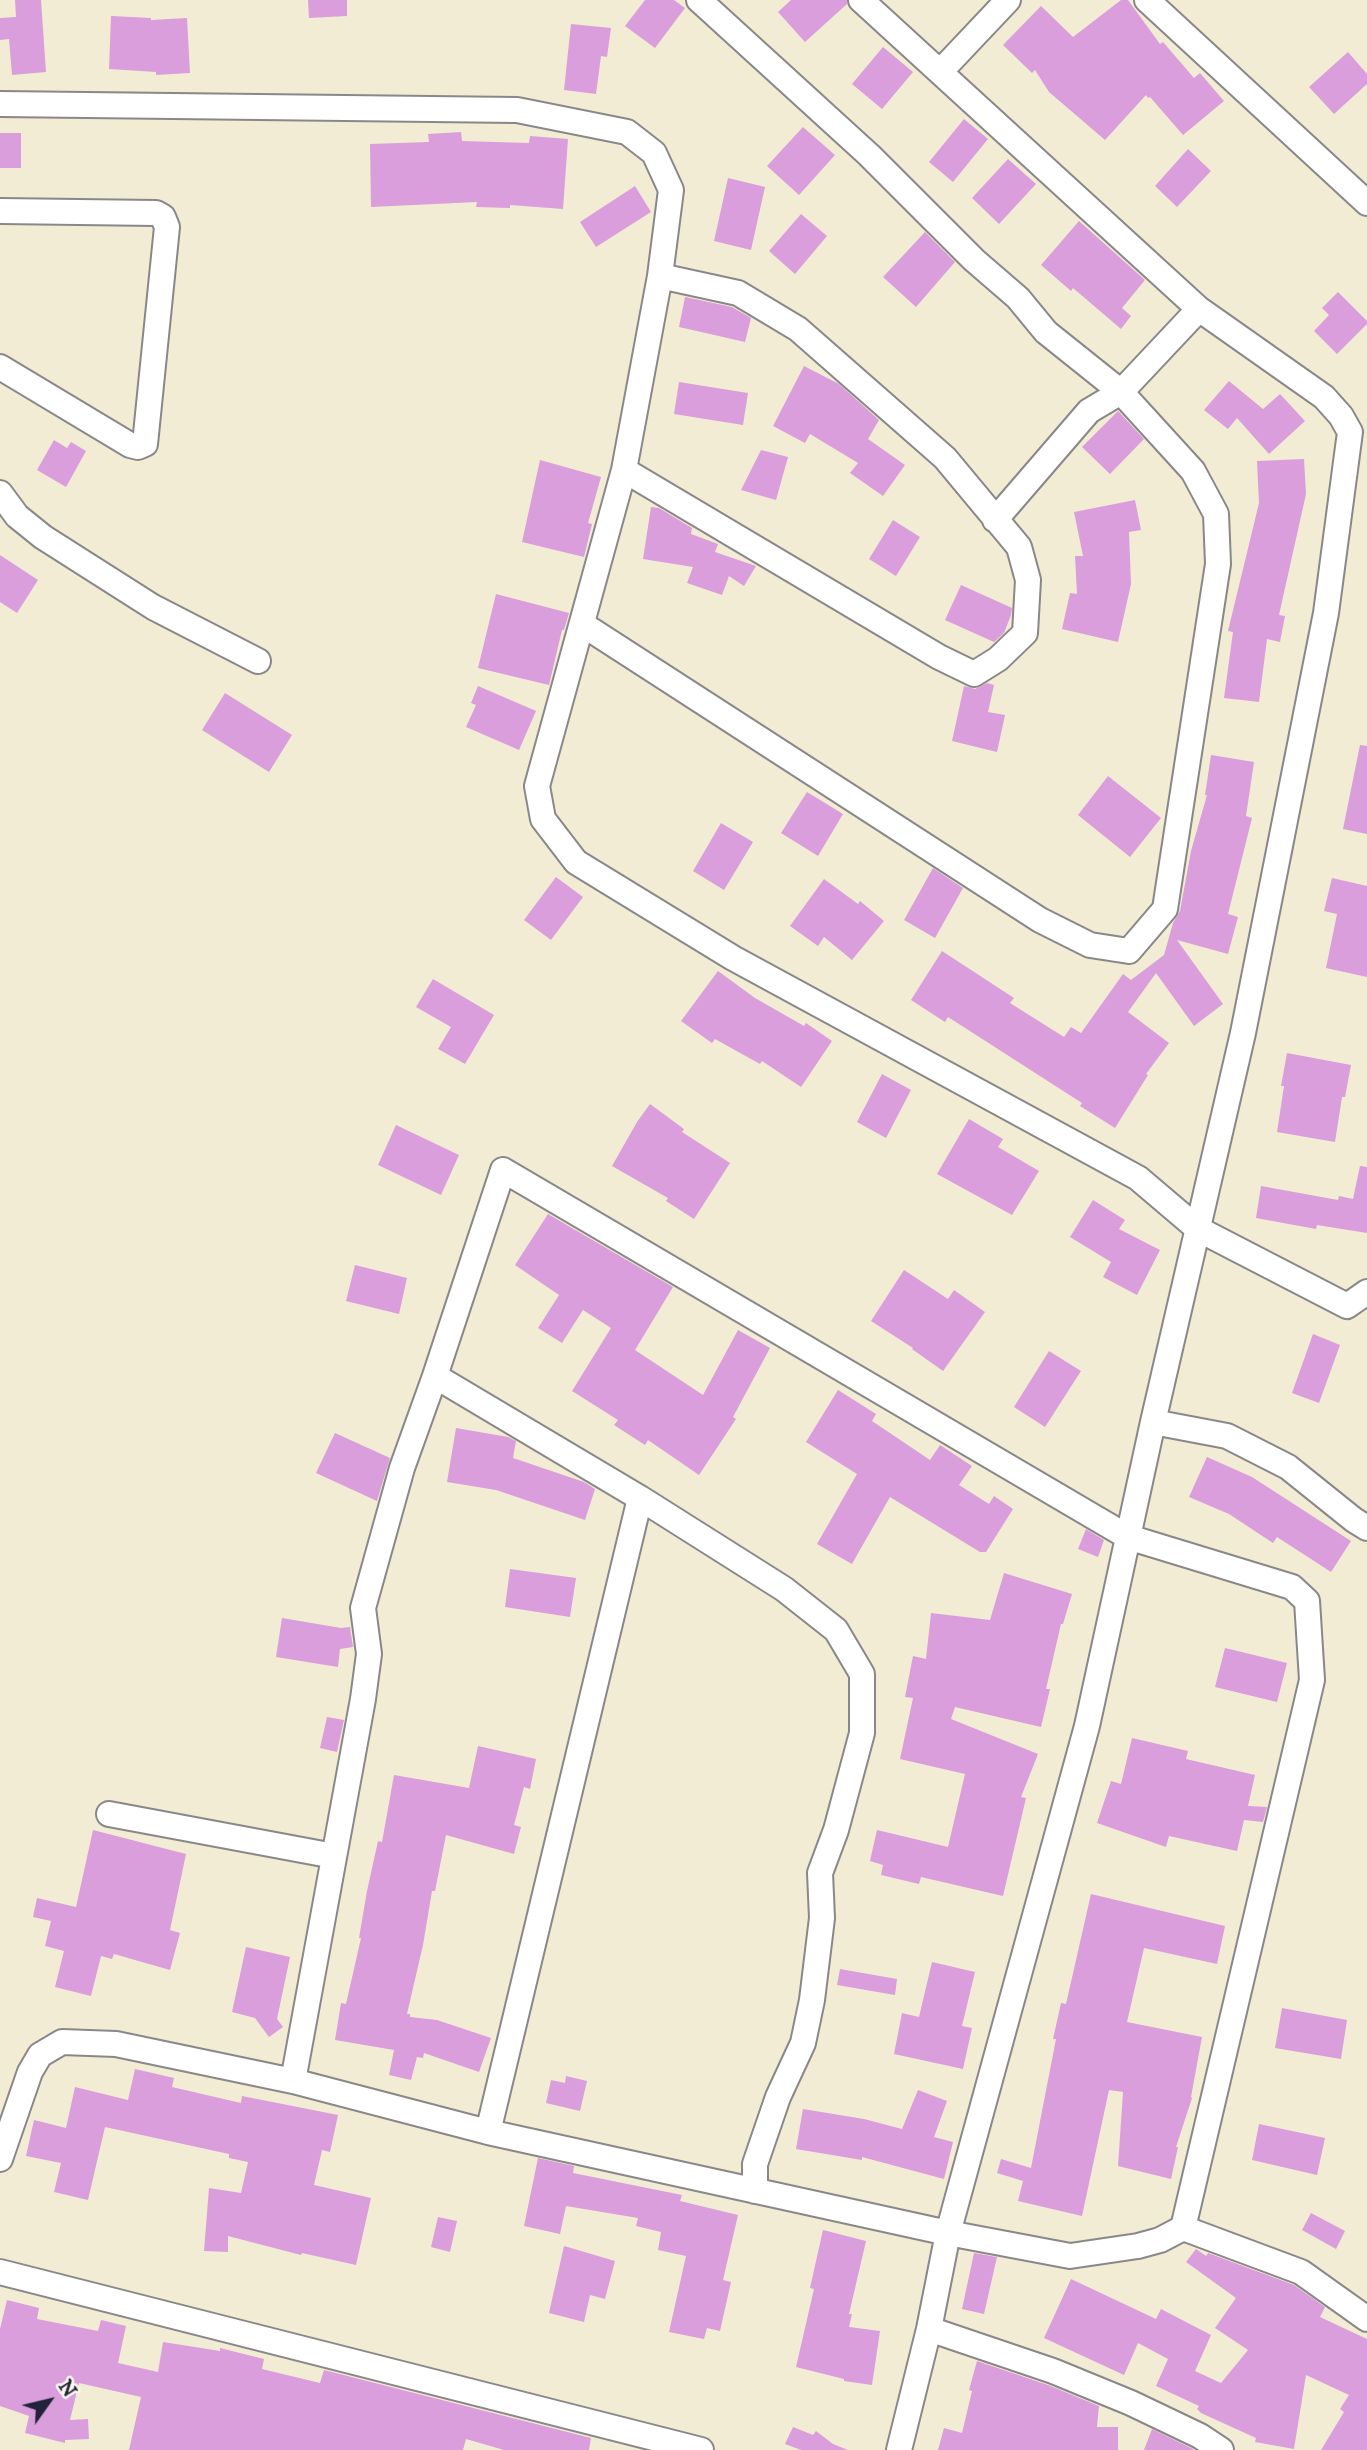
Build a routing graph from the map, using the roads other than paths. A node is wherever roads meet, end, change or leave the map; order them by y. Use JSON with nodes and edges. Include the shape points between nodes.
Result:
{"nodes":[{"id":1,"x":699,"y":0,"type":"edge"},
{"id":2,"x":861,"y":0,"type":"edge"},
{"id":3,"x":1008,"y":0,"type":"edge"},
{"id":4,"x":1147,"y":0,"type":"edge"},
{"id":5,"x":940,"y":72,"type":"junction"},
{"id":6,"x":0,"y":104,"type":"edge"},
{"id":7,"x":1367,"y":203,"type":"edge"},
{"id":8,"x":0,"y":211,"type":"edge"},
{"id":9,"x":0,"y":221,"type":"edge"},
{"id":10,"x":660,"y":276,"type":"junction"},
{"id":11,"x":1199,"y":309,"type":"junction"},
{"id":12,"x":0,"y":367,"type":"edge"},
{"id":13,"x":1121,"y":391,"type":"junction"},
{"id":14,"x":1359,"y":432,"type":"edge"},
{"id":15,"x":624,"y":470,"type":"junction"},
{"id":16,"x":0,"y":493,"type":"edge"},
{"id":17,"x":995,"y":520,"type":"junction"},
{"id":18,"x":582,"y":624,"type":"junction"},
{"id":19,"x":258,"y":661,"type":"dead end"},
{"id":20,"x":1198,"y":1229,"type":"junction"},
{"id":21,"x":1367,"y":1292,"type":"edge"},
{"id":22,"x":435,"y":1376,"type":"junction"},
{"id":23,"x":1153,"y":1422,"type":"junction"},
{"id":24,"x":640,"y":1498,"type":"junction"},
{"id":25,"x":1367,"y":1528,"type":"edge"},
{"id":26,"x":1128,"y":1537,"type":"junction"},
{"id":27,"x":109,"y":1814,"type":"dead end"},
{"id":28,"x":334,"y":1856,"type":"junction"},
{"id":29,"x":293,"y":2081,"type":"junction"},
{"id":30,"x":488,"y":2132,"type":"junction"},
{"id":31,"x":0,"y":2159,"type":"edge"},
{"id":32,"x":755,"y":2191,"type":"junction"},
{"id":33,"x":1183,"y":2228,"type":"junction"},
{"id":34,"x":948,"y":2233,"type":"junction"},
{"id":35,"x":0,"y":2272,"type":"edge"},
{"id":36,"x":1367,"y":2319,"type":"edge"},
{"id":37,"x":929,"y":2329,"type":"junction"},
{"id":38,"x":701,"y":2450,"type":"edge"},
{"id":39,"x":899,"y":2450,"type":"edge"},
{"id":40,"x":1221,"y":2450,"type":"edge"}],
"edges":[{"from":1,"to":13,"type":"street","via":[[869,155],[1018,298],[1046,332]]},
{"from":2,"to":5,"type":"street"},
{"from":3,"to":5,"type":"street"},
{"from":4,"to":7,"type":"street"},
{"from":5,"to":11,"type":"street"},
{"from":6,"to":10,"type":"street","via":[[517,110],[627,132],[654,153],[671,190]]},
{"from":8,"to":9,"type":"street"},
{"from":8,"to":12,"type":"street","via":[[156,213],[167,227],[145,443],[130,445]]},
{"from":10,"to":15,"type":"street"},
{"from":10,"to":17,"type":"street","via":[[738,293],[798,329],[946,458]]},
{"from":11,"to":13,"type":"street"},
{"from":11,"to":14,"type":"street","via":[[1324,397]]},
{"from":13,"to":17,"type":"street","via":[[1089,411]]},
{"from":13,"to":18,"type":"street","via":[[1193,471],[1216,514],[1218,564],[1165,909],[1129,951],[1090,945],[1040,920]]},
{"from":14,"to":20,"type":"street","via":[[1243,1033]]},
{"from":15,"to":17,"type":"street","via":[[974,674],[1025,633],[1028,580],[1019,547]]},
{"from":15,"to":18,"type":"street"},
{"from":16,"to":19,"type":"street","via":[[17,516],[43,537],[153,607]]},
{"from":18,"to":20,"type":"street","via":[[537,786],[543,819],[576,862],[733,958],[1138,1178]]},
{"from":20,"to":21,"type":"street","via":[[1347,1306]]},
{"from":20,"to":23,"type":"street"},
{"from":22,"to":24,"type":"street"},
{"from":22,"to":26,"type":"street","via":[[503,1170]]},
{"from":22,"to":28,"type":"street","via":[[402,1468],[363,1608],[369,1654]]},
{"from":23,"to":25,"type":"street","via":[[1227,1436],[1252,1448],[1288,1467]]},
{"from":23,"to":26,"type":"street"},
{"from":24,"to":30,"type":"street"},
{"from":24,"to":32,"type":"street","via":[[784,1589],[826,1622],[836,1630],[862,1674],[862,1733],[820,1873],[822,1919],[813,2000],[803,2043],[755,2164]]},
{"from":26,"to":33,"type":"street","via":[[1292,1587],[1307,1601],[1312,1680]]},
{"from":26,"to":34,"type":"street","via":[[1087,1726]]},
{"from":27,"to":28,"type":"street"},
{"from":28,"to":29,"type":"street"},
{"from":29,"to":30,"type":"street"},
{"from":29,"to":31,"type":"street","via":[[116,2044],[62,2042],[40,2055],[30,2072]]},
{"from":30,"to":32,"type":"street"},
{"from":32,"to":34,"type":"street"},
{"from":33,"to":34,"type":"street","via":[[1138,2246],[1070,2256]]},
{"from":33,"to":36,"type":"street","via":[[1301,2272]]},
{"from":34,"to":37,"type":"street"},
{"from":35,"to":38,"type":"street"},
{"from":37,"to":39,"type":"street"},
{"from":37,"to":40,"type":"street","via":[[1131,2403]]}]}
